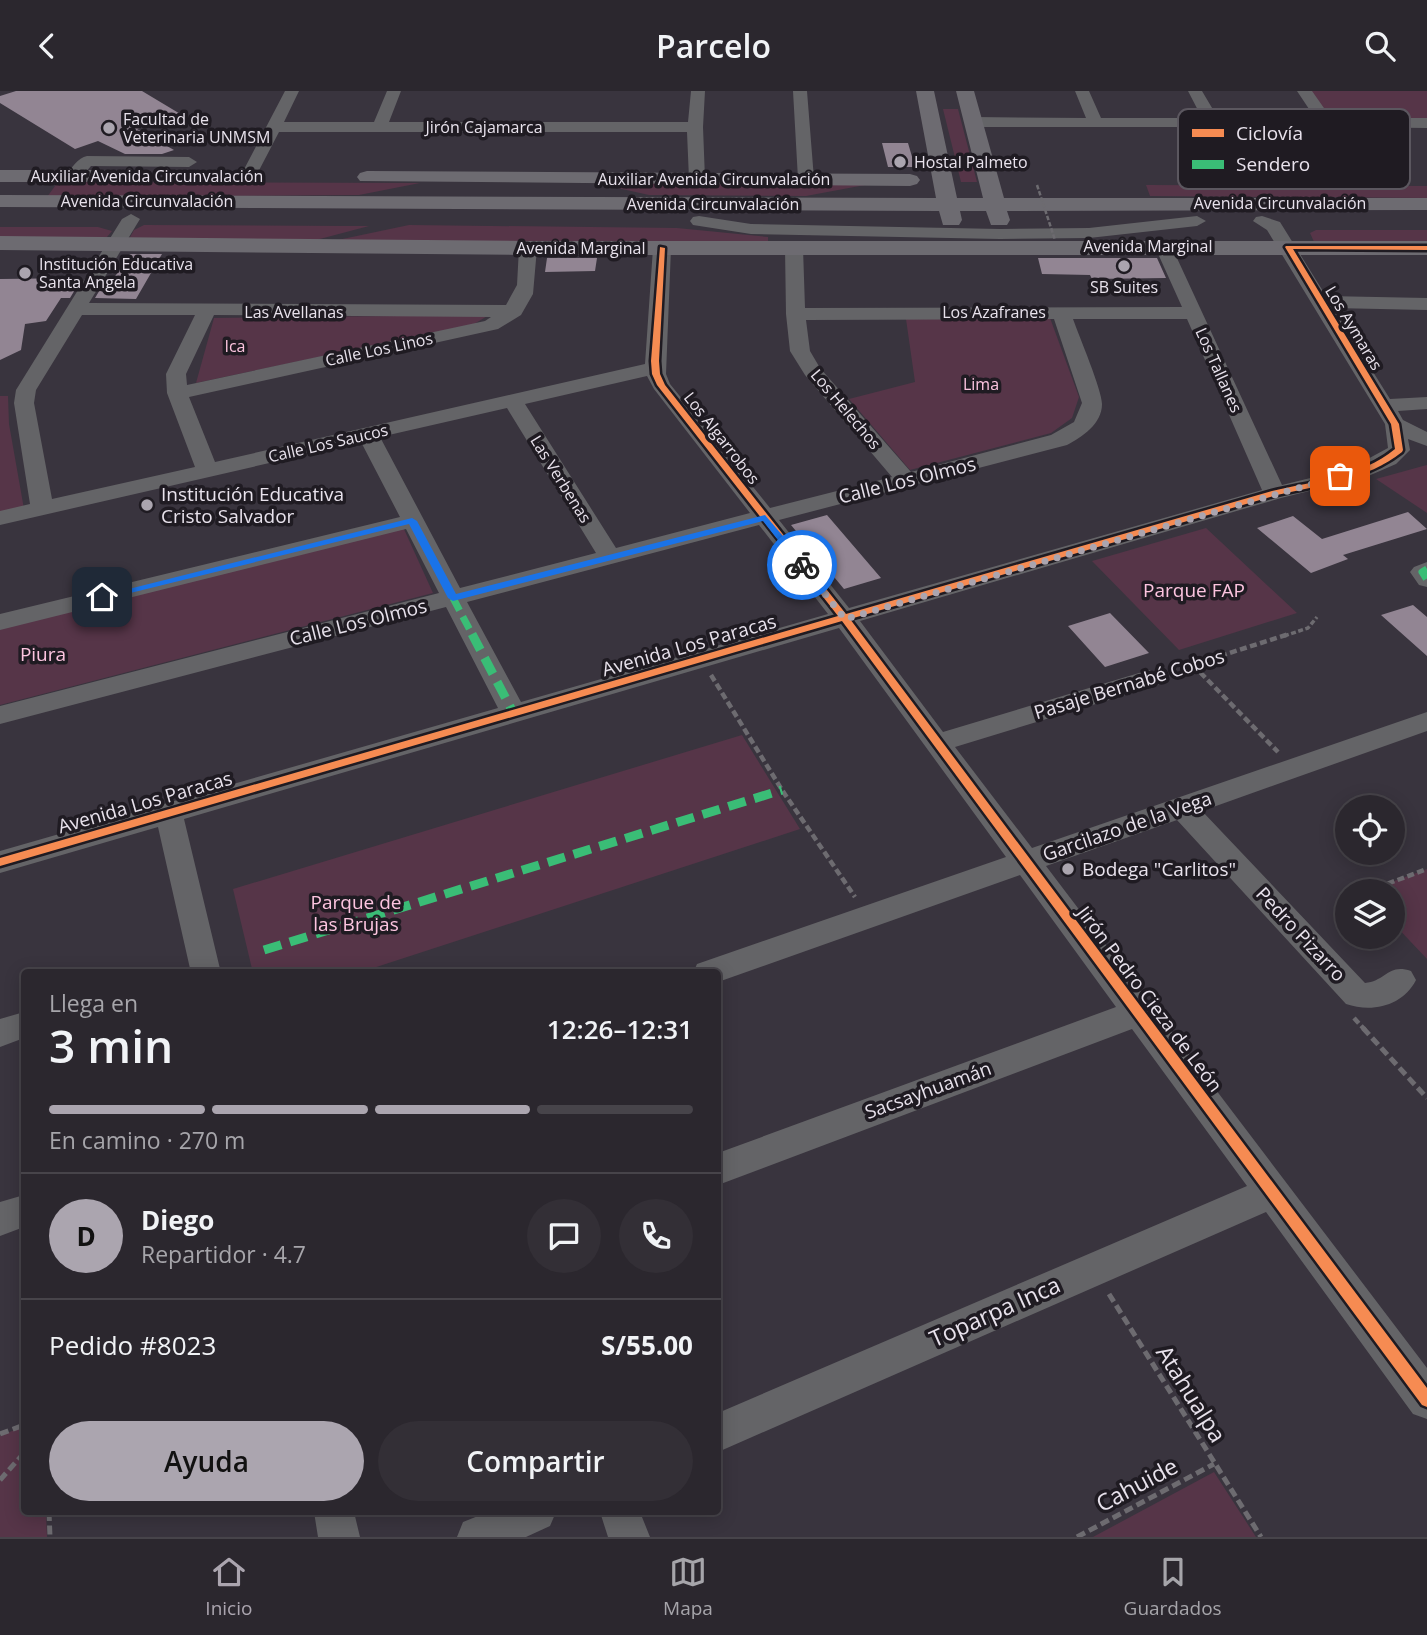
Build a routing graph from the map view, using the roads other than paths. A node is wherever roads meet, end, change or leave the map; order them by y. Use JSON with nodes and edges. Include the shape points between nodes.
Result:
{"nodes":[{"id":1,"x":292,"y":91,"type":"edge"},
{"id":2,"x":394,"y":91,"type":"edge"},
{"id":3,"x":698,"y":91,"type":"edge"},
{"id":4,"x":800,"y":91,"type":"edge"},
{"id":5,"x":1082,"y":91,"type":"edge"},
{"id":6,"x":1195,"y":91,"type":"edge"},
{"id":7,"x":1304,"y":91,"type":"edge"},
{"id":8,"x":927,"y":99,"type":"edge"},
{"id":9,"x":969,"y":107,"type":"edge"},
{"id":10,"x":1205,"y":109,"type":"edge"},
{"id":11,"x":1317,"y":109,"type":"edge"},
{"id":12,"x":1097,"y":123,"type":"junction"},
{"id":13,"x":1178,"y":123,"type":"edge"},
{"id":14,"x":380,"y":126,"type":"junction"},
{"id":15,"x":273,"y":127,"type":"junction"},
{"id":16,"x":695,"y":127,"type":"junction"},
{"id":17,"x":189,"y":162,"type":"dead end"},
{"id":18,"x":0,"y":176,"type":"edge"},
{"id":19,"x":74,"y":176,"type":"junction"},
{"id":20,"x":207,"y":177,"type":"dead end"},
{"id":21,"x":241,"y":177,"type":"joint"},
{"id":22,"x":274,"y":177,"type":"dead end"},
{"id":23,"x":340,"y":177,"type":"dead end"},
{"id":24,"x":457,"y":178,"type":"junction"},
{"id":25,"x":573,"y":178,"type":"junction"},
{"id":26,"x":697,"y":179,"type":"junction"},
{"id":27,"x":806,"y":179,"type":"junction"},
{"id":28,"x":901,"y":180,"type":"junction"},
{"id":29,"x":943,"y":180,"type":"junction"},
{"id":30,"x":988,"y":180,"type":"junction"},
{"id":31,"x":1012,"y":180,"type":"dead end"},
{"id":32,"x":0,"y":201,"type":"edge"},
{"id":33,"x":355,"y":201,"type":"junction"},
{"id":34,"x":1427,"y":204,"type":"edge"},
{"id":35,"x":669,"y":205,"type":"junction"},
{"id":36,"x":756,"y":205,"type":"junction"},
{"id":37,"x":949,"y":212,"type":"junction"},
{"id":38,"x":997,"y":212,"type":"junction"},
{"id":39,"x":0,"y":217,"type":"edge"},
{"id":40,"x":131,"y":219,"type":"junction"},
{"id":41,"x":410,"y":220,"type":"junction"},
{"id":42,"x":699,"y":221,"type":"junction"},
{"id":43,"x":1197,"y":221,"type":"junction"},
{"id":44,"x":1262,"y":221,"type":"junction"},
{"id":45,"x":1427,"y":221,"type":"edge"},
{"id":46,"x":1296,"y":240,"type":"junction"},
{"id":47,"x":0,"y":243,"type":"edge"},
{"id":48,"x":116,"y":244,"type":"junction"},
{"id":49,"x":298,"y":246,"type":"junction"},
{"id":50,"x":1164,"y":247,"type":"junction"},
{"id":51,"x":528,"y":248,"type":"junction"},
{"id":52,"x":662,"y":248,"type":"junction"},
{"id":53,"x":794,"y":248,"type":"junction"},
{"id":54,"x":1427,"y":248,"type":"edge"},
{"id":55,"x":1321,"y":302,"type":"junction"},
{"id":56,"x":1427,"y":304,"type":"edge"},
{"id":57,"x":74,"y":309,"type":"junction"},
{"id":58,"x":514,"y":311,"type":"junction"},
{"id":59,"x":206,"y":312,"type":"junction"},
{"id":60,"x":1061,"y":312,"type":"junction"},
{"id":61,"x":1194,"y":313,"type":"junction"},
{"id":62,"x":795,"y":314,"type":"junction"},
{"id":63,"x":656,"y":368,"type":"junction"},
{"id":64,"x":177,"y":393,"type":"junction"},
{"id":65,"x":513,"y":401,"type":"junction"},
{"id":66,"x":1427,"y":403,"type":"edge"},
{"id":67,"x":1389,"y":415,"type":"junction"},
{"id":68,"x":368,"y":434,"type":"junction"},
{"id":69,"x":1427,"y":440,"type":"edge"},
{"id":70,"x":208,"y":471,"type":"junction"},
{"id":71,"x":907,"y":481,"type":"junction"},
{"id":72,"x":1275,"y":493,"type":"junction"},
{"id":73,"x":42,"y":509,"type":"junction"},
{"id":74,"x":765,"y":517,"type":"junction"},
{"id":75,"x":0,"y":518,"type":"edge"},
{"id":76,"x":412,"y":521,"type":"junction"},
{"id":77,"x":610,"y":557,"type":"junction"},
{"id":78,"x":453,"y":598,"type":"junction"},
{"id":79,"x":845,"y":619,"type":"junction"},
{"id":80,"x":0,"y":622,"type":"edge"},
{"id":81,"x":1149,"y":678,"type":"road end"},
{"id":82,"x":514,"y":714,"type":"junction"},
{"id":83,"x":0,"y":715,"type":"edge"},
{"id":84,"x":1427,"y":721,"type":"edge"},
{"id":85,"x":937,"y":743,"type":"junction"},
{"id":86,"x":1182,"y":807,"type":"junction"},
{"id":87,"x":169,"y":814,"type":"junction"},
{"id":88,"x":1025,"y":861,"type":"junction"},
{"id":89,"x":0,"y":862,"type":"edge"},
{"id":90,"x":200,"y":969,"type":"edge"},
{"id":91,"x":719,"y":969,"type":"edge"},
{"id":92,"x":1400,"y":980,"type":"dead end"},
{"id":93,"x":1138,"y":1013,"type":"junction"},
{"id":94,"x":21,"y":1026,"type":"edge"},
{"id":95,"x":0,"y":1033,"type":"edge"},
{"id":96,"x":721,"y":1168,"type":"edge"},
{"id":97,"x":1272,"y":1192,"type":"junction"},
{"id":98,"x":21,"y":1212,"type":"edge"},
{"id":99,"x":0,"y":1219,"type":"edge"},
{"id":100,"x":1427,"y":1400,"type":"edge"},
{"id":101,"x":721,"y":1432,"type":"edge"},
{"id":102,"x":335,"y":1515,"type":"edge"},
{"id":103,"x":529,"y":1515,"type":"edge"},
{"id":104,"x":621,"y":1515,"type":"edge"},
{"id":105,"x":339,"y":1537,"type":"edge"},
{"id":106,"x":478,"y":1537,"type":"edge"},
{"id":107,"x":629,"y":1537,"type":"edge"}],
"edges":[{"from":1,"to":15,"type":"street"},
{"from":2,"to":14,"type":"street"},
{"from":3,"to":16,"type":"street"},
{"from":4,"to":27,"type":"street"},
{"from":5,"to":12,"type":"street"},
{"from":6,"to":10,"type":"street"},
{"from":7,"to":11,"type":"street"},
{"from":8,"to":9,"type":"main road"},
{"from":8,"to":29,"type":"main road"},
{"from":9,"to":12,"type":"street"},
{"from":9,"to":30,"type":"main road"},
{"from":12,"to":13,"type":"street"},
{"from":14,"to":15,"type":"street","name":"Jirón Cajamarca"},
{"from":14,"to":16,"type":"street","name":"Jirón Cajamarca"},
{"from":15,"to":21,"type":"street"},
{"from":16,"to":26,"type":"street"},
{"from":17,"to":19,"type":"street","via":[[87,161]]},
{"from":18,"to":19,"type":"main road","name":"Auxiliar Avenida Circunvalación"},
{"from":19,"to":20,"type":"main road","name":"Auxiliar Avenida Circunvalación"},
{"from":21,"to":22,"type":"main road","name":"Auxiliar Avenida Circunvalación"},
{"from":23,"to":24,"type":"main road","name":"Auxiliar Avenida Circunvalación"},
{"from":24,"to":25,"type":"main road","name":"Auxiliar Avenida Circunvalación"},
{"from":24,"to":33,"type":"main road"},
{"from":25,"to":26,"type":"main road","name":"Auxiliar Avenida Circunvalación"},
{"from":25,"to":35,"type":"main road"},
{"from":26,"to":27,"type":"main road","name":"Auxiliar Avenida Circunvalación"},
{"from":27,"to":28,"type":"main road","name":"Auxiliar Avenida Circunvalación"},
{"from":28,"to":29,"type":"main road","name":"Auxiliar Avenida Circunvalación"},
{"from":28,"to":36,"type":"main road"},
{"from":29,"to":30,"type":"main road","name":"Auxiliar Avenida Circunvalación"},
{"from":29,"to":37,"type":"main road"},
{"from":30,"to":31,"type":"main road","name":"Auxiliar Avenida Circunvalación"},
{"from":30,"to":38,"type":"main road"},
{"from":32,"to":33,"type":"main road","name":"Avenida Circunvalación"},
{"from":33,"to":35,"type":"main road","name":"Avenida Circunvalación"},
{"from":34,"to":38,"type":"main road","name":"Avenida Circunvalación"},
{"from":35,"to":36,"type":"main road","name":"Avenida Circunvalación"},
{"from":36,"to":37,"type":"main road","name":"Avenida Circunvalación"},
{"from":37,"to":38,"type":"main road","name":"Avenida Circunvalación"},
{"from":37,"to":42,"type":"main road","name":"Avenida Circunvalación"},
{"from":38,"to":43,"type":"main road","name":"Avenida Circunvalación"},
{"from":39,"to":40,"type":"main road","name":"Avenida Circunvalación"},
{"from":40,"to":41,"type":"main road","name":"Avenida Circunvalación"},
{"from":40,"to":48,"type":"street"},
{"from":41,"to":42,"type":"main road","name":"Avenida Circunvalación"},
{"from":41,"to":49,"type":"main road"},
{"from":42,"to":43,"type":"street","via":[[751,229],[1000,234],[1089,233]]},
{"from":43,"to":44,"type":"main road","name":"Avenida Circunvalación"},
{"from":44,"to":45,"type":"main road","name":"Avenida Circunvalación"},
{"from":44,"to":46,"type":"street","name":"Los Aymaras"},
{"from":46,"to":50,"type":"main road","name":"Avenida Marginal"},
{"from":46,"to":54,"type":"main road","name":"Avenida Marginal"},
{"from":46,"to":55,"type":"street","name":"Los Aymaras"},
{"from":47,"to":48,"type":"main road","name":"Avenida Marginal"},
{"from":48,"to":49,"type":"main road","name":"Avenida Marginal"},
{"from":48,"to":57,"type":"street"},
{"from":49,"to":51,"type":"main road","name":"Avenida Marginal"},
{"from":50,"to":53,"type":"main road","name":"Avenida Marginal"},
{"from":50,"to":61,"type":"street","name":"Los Tallanes"},
{"from":51,"to":52,"type":"main road","name":"Avenida Marginal"},
{"from":51,"to":58,"type":"street","via":[[524,292]]},
{"from":52,"to":53,"type":"main road","name":"Avenida Marginal"},
{"from":52,"to":63,"type":"street","name":"Los Algarrobos"},
{"from":53,"to":62,"type":"street","name":"Los Helechos"},
{"from":55,"to":56,"type":"street"},
{"from":55,"to":67,"type":"street","name":"Los Aymaras"},
{"from":57,"to":59,"type":"street","name":"Las Avellanas"},
{"from":57,"to":73,"type":"street","via":[[26,390],[24,403]]},
{"from":58,"to":59,"type":"street","name":"Las Avellanas"},
{"from":58,"to":64,"type":"street","name":"Calle Los Linos","via":[[491,324]]},
{"from":59,"to":64,"type":"street","via":[[176,374]]},
{"from":60,"to":61,"type":"street","name":"Los Azafranes"},
{"from":60,"to":62,"type":"street","name":"Los Azafranes"},
{"from":60,"to":71,"type":"street","name":"Calle Los Olmos","via":[[1092,403],[1089,419],[1079,431],[1035,448]]},
{"from":61,"to":72,"type":"street","name":"Los Tallanes"},
{"from":62,"to":71,"type":"street","name":"Los Helechos","via":[[800,351],[812,371]]},
{"from":63,"to":65,"type":"street","name":"Calle Los Saucos"},
{"from":63,"to":74,"type":"street","name":"Los Algarrobos","via":[[660,384]]},
{"from":64,"to":70,"type":"street"},
{"from":65,"to":68,"type":"street","name":"Calle Los Saucos"},
{"from":65,"to":77,"type":"street","name":"Las Verbenas"},
{"from":66,"to":67,"type":"street"},
{"from":67,"to":69,"type":"street"},
{"from":67,"to":72,"type":"street","name":"Avenida Los Paracas","via":[[1399,450],[1389,461]]},
{"from":68,"to":70,"type":"street","name":"Calle Los Saucos"},
{"from":68,"to":76,"type":"street"},
{"from":70,"to":73,"type":"street","name":"Calle Los Saucos"},
{"from":71,"to":74,"type":"street","name":"Calle Los Olmos"},
{"from":72,"to":79,"type":"street","name":"Avenida Los Paracas"},
{"from":73,"to":75,"type":"street","name":"Calle Los Saucos"},
{"from":74,"to":77,"type":"street","name":"Calle Los Olmos"},
{"from":74,"to":79,"type":"street","name":"Los Algarrobos"},
{"from":76,"to":78,"type":"street"},
{"from":76,"to":80,"type":"street"},
{"from":77,"to":78,"type":"street","name":"Calle Los Olmos"},
{"from":78,"to":82,"type":"street"},
{"from":78,"to":83,"type":"street","name":"Calle Los Olmos"},
{"from":79,"to":82,"type":"street","name":"Avenida Los Paracas"},
{"from":79,"to":85,"type":"street","name":"Jirón Pedro Cieza de León"},
{"from":81,"to":85,"type":"street","name":"Pasaje Bernabé Cobos"},
{"from":82,"to":87,"type":"street","name":"Avenida Los Paracas"},
{"from":84,"to":86,"type":"street","name":"Garcilazo de la Vega"},
{"from":85,"to":88,"type":"street","name":"Jirón Pedro Cieza de León"},
{"from":86,"to":88,"type":"street","name":"Garcilazo de la Vega"},
{"from":86,"to":92,"type":"street","name":"Pedro Pizarro","via":[[1357,995],[1367,997],[1396,986]]},
{"from":87,"to":89,"type":"street","name":"Avenida Los Paracas"},
{"from":87,"to":90,"type":"street"},
{"from":88,"to":91,"type":"street","name":"Garcilazo de la Vega"},
{"from":88,"to":93,"type":"street","name":"Jirón Pedro Cieza de León"},
{"from":93,"to":96,"type":"street","name":"Sacsayhuamán"},
{"from":93,"to":97,"type":"street","name":"Jirón Pedro Cieza de León"},
{"from":94,"to":95,"type":"street"},
{"from":97,"to":100,"type":"street","name":"Jirón Pedro Cieza de León"},
{"from":97,"to":101,"type":"street","name":"Toparpa Inca"},
{"from":98,"to":99,"type":"street"},
{"from":102,"to":105,"type":"street"},
{"from":103,"to":106,"type":"street"},
{"from":104,"to":107,"type":"street"}]}
